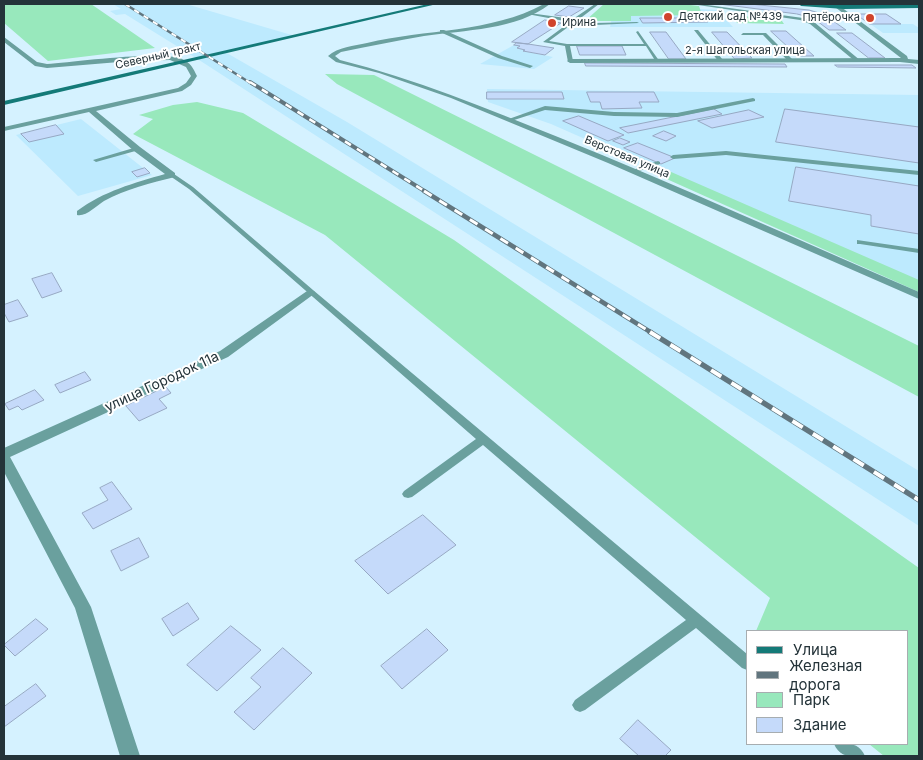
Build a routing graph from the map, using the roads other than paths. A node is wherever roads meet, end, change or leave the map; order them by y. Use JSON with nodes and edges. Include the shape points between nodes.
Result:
{"nodes":[{"id":1,"x":434,"y":4,"type":"edge"},
{"id":2,"x":547,"y":4,"type":"edge"},
{"id":3,"x":597,"y":4,"type":"edge"},
{"id":4,"x":693,"y":4,"type":"edge"},
{"id":5,"x":702,"y":4,"type":"edge"},
{"id":6,"x":801,"y":4,"type":"edge"},
{"id":7,"x":826,"y":5,"type":"edge"},
{"id":8,"x":837,"y":6,"type":"junction"},
{"id":9,"x":919,"y":6,"type":"edge"},
{"id":10,"x":528,"y":14,"type":"junction"},
{"id":11,"x":573,"y":21,"type":"junction"},
{"id":12,"x":637,"y":23,"type":"dead end"},
{"id":13,"x":442,"y":31,"type":"junction"},
{"id":14,"x":696,"y":31,"type":"dead end"},
{"id":15,"x":638,"y":32,"type":"dead end"},
{"id":16,"x":744,"y":34,"type":"dead end"},
{"id":17,"x":4,"y":39,"type":"edge"},
{"id":18,"x":567,"y":45,"type":"junction"},
{"id":19,"x":647,"y":45,"type":"junction"},
{"id":20,"x":570,"y":60,"type":"joint"},
{"id":21,"x":900,"y":60,"type":"junction"},
{"id":22,"x":658,"y":61,"type":"junction"},
{"id":23,"x":721,"y":61,"type":"junction"},
{"id":24,"x":791,"y":61,"type":"junction"},
{"id":25,"x":858,"y":61,"type":"junction"},
{"id":26,"x":917,"y":63,"type":"edge"},
{"id":27,"x":530,"y":66,"type":"dead end"},
{"id":28,"x":753,"y":100,"type":"dead end"},
{"id":29,"x":4,"y":103,"type":"edge"},
{"id":30,"x":92,"y":110,"type":"junction"},
{"id":31,"x":509,"y":120,"type":"junction"},
{"id":32,"x":4,"y":129,"type":"edge"},
{"id":33,"x":137,"y":149,"type":"junction"},
{"id":34,"x":673,"y":157,"type":"dead end"},
{"id":35,"x":96,"y":160,"type":"dead end"},
{"id":36,"x":658,"y":163,"type":"dead end"},
{"id":37,"x":633,"y":171,"type":"junction"},
{"id":38,"x":919,"y":173,"type":"edge"},
{"id":39,"x":172,"y":175,"type":"junction"},
{"id":40,"x":80,"y":213,"type":"dead end"},
{"id":41,"x":860,"y":242,"type":"dead end"},
{"id":42,"x":919,"y":251,"type":"edge"},
{"id":43,"x":310,"y":292,"type":"junction"},
{"id":44,"x":919,"y":296,"type":"edge"},
{"id":45,"x":483,"y":439,"type":"junction"},
{"id":46,"x":4,"y":454,"type":"edge"},
{"id":47,"x":4,"y":459,"type":"edge"},
{"id":48,"x":408,"y":494,"type":"dead end"},
{"id":49,"x":696,"y":620,"type":"junction"},
{"id":50,"x":746,"y":661,"type":"edge"},
{"id":51,"x":580,"y":705,"type":"dead end"},
{"id":52,"x":843,"y":745,"type":"edge"},
{"id":53,"x":130,"y":756,"type":"edge"},
{"id":54,"x":857,"y":756,"type":"edge"}],
"edges":[{"from":1,"to":29,"type":"main road","name":"Северный тракт"},
{"from":2,"to":10,"type":"street"},
{"from":3,"to":11,"type":"lane"},
{"from":4,"to":5,"type":"lane"},
{"from":5,"to":25,"type":"lane","via":[[812,23]]},
{"from":6,"to":7,"type":"main road"},
{"from":7,"to":8,"type":"main road"},
{"from":8,"to":9,"type":"main road"},
{"from":8,"to":21,"type":"street","via":[[905,57]]},
{"from":10,"to":11,"type":"lane"},
{"from":10,"to":13,"type":"street","via":[[500,23]]},
{"from":11,"to":12,"type":"lane"},
{"from":11,"to":18,"type":"lane","via":[[545,42]]},
{"from":13,"to":27,"type":"lane","via":[[500,57]]},
{"from":13,"to":31,"type":"street","name":"Верстовая улица","via":[[382,41],[331,56],[338,61],[453,97]]},
{"from":14,"to":23,"type":"lane"},
{"from":15,"to":19,"type":"lane"},
{"from":16,"to":24,"type":"lane","via":[[764,34]]},
{"from":17,"to":30,"type":"street","via":[[35,64],[47,66],[170,58],[190,66],[194,73],[189,84],[180,90]]},
{"from":18,"to":19,"type":"lane"},
{"from":18,"to":20,"type":"lane"},
{"from":19,"to":22,"type":"lane"},
{"from":20,"to":22,"type":"street","name":"2-я Шагольская улица"},
{"from":21,"to":25,"type":"street","name":"2-я Шагольская улица"},
{"from":21,"to":26,"type":"street","name":"2-я Шагольская улица"},
{"from":22,"to":23,"type":"street","name":"2-я Шагольская улица"},
{"from":23,"to":24,"type":"street","name":"2-я Шагольская улица"},
{"from":24,"to":25,"type":"street","name":"2-я Шагольская улица"},
{"from":28,"to":31,"type":"lane","via":[[677,115],[545,108]]},
{"from":30,"to":32,"type":"street"},
{"from":30,"to":33,"type":"street"},
{"from":31,"to":37,"type":"street","name":"Верстовая улица"},
{"from":33,"to":35,"type":"lane"},
{"from":33,"to":39,"type":"street"},
{"from":34,"to":38,"type":"lane","via":[[726,153]]},
{"from":36,"to":37,"type":"lane"},
{"from":37,"to":44,"type":"street","name":"Верстовая улица"},
{"from":39,"to":40,"type":"street","via":[[99,198]]},
{"from":39,"to":43,"type":"lane"},
{"from":41,"to":42,"type":"lane"},
{"from":43,"to":45,"type":"lane"},
{"from":43,"to":46,"type":"street","name":"улица Городок 11а","via":[[224,354]]},
{"from":45,"to":48,"type":"lane"},
{"from":45,"to":49,"type":"lane"},
{"from":47,"to":53,"type":"street","via":[[83,606]]},
{"from":49,"to":50,"type":"lane"},
{"from":49,"to":51,"type":"lane"},
{"from":52,"to":54,"type":"lane"}]}
